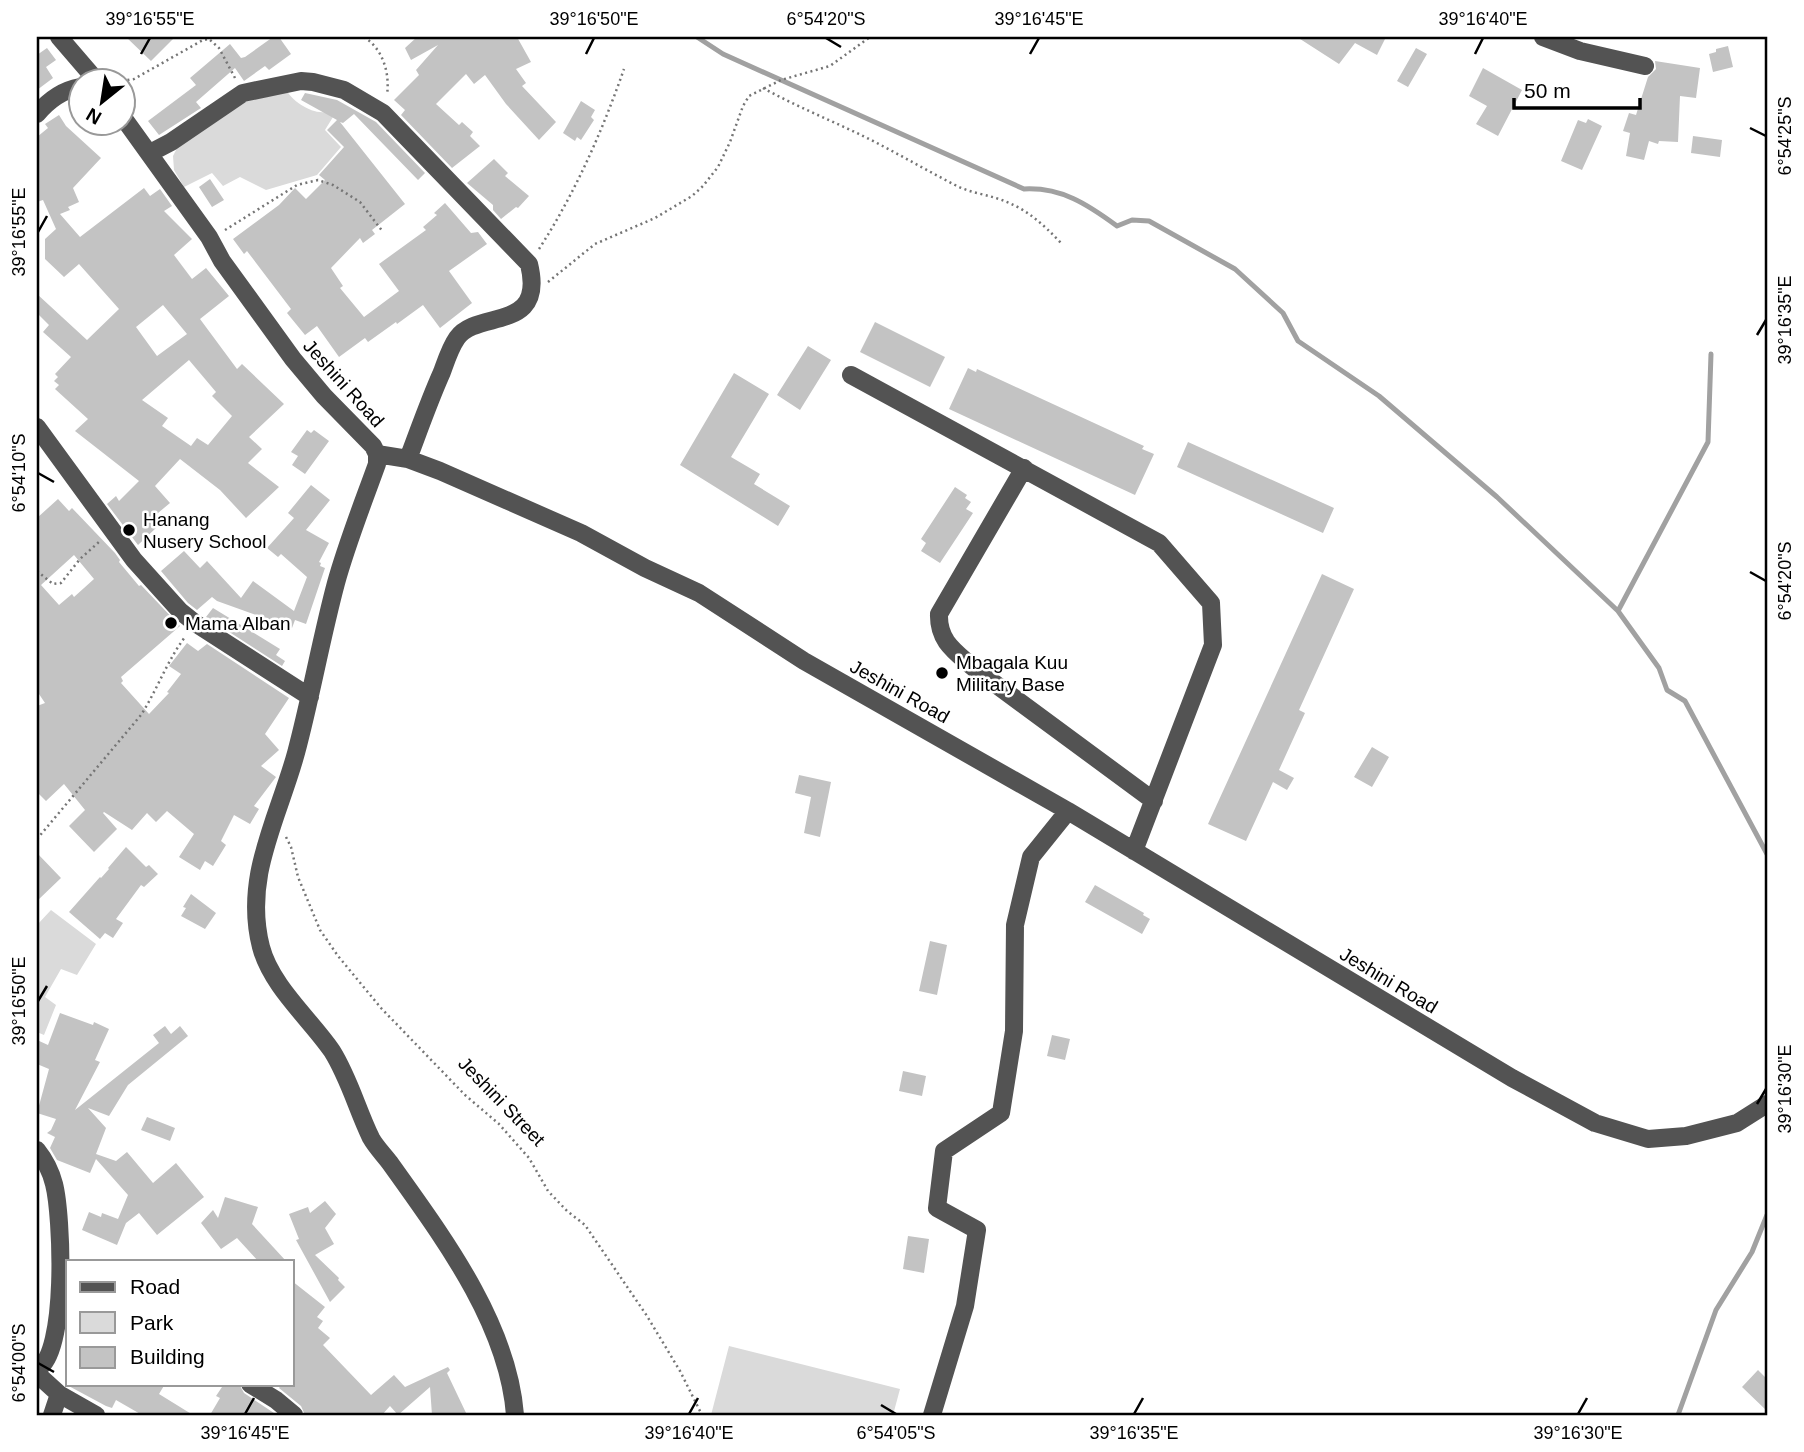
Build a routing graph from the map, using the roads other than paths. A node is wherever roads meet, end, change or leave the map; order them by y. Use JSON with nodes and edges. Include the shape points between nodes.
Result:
{"nodes":[{"id":1,"x":59,"y":37,"type":"edge"},
{"id":2,"x":1544,"y":37,"type":"edge"},
{"id":3,"x":84,"y":66,"type":"edge"},
{"id":4,"x":1645,"y":66,"type":"dead end"},
{"id":5,"x":66,"y":93,"type":"edge"},
{"id":6,"x":37,"y":114,"type":"edge"},
{"id":7,"x":136,"y":134,"type":"edge"},
{"id":8,"x":150,"y":153,"type":"junction"},
{"id":9,"x":851,"y":375,"type":"dead end"},
{"id":10,"x":37,"y":427,"type":"edge"},
{"id":11,"x":377,"y":454,"type":"junction"},
{"id":12,"x":408,"y":459,"type":"junction"},
{"id":13,"x":1024,"y":468,"type":"junction"},
{"id":14,"x":310,"y":697,"type":"junction"},
{"id":15,"x":1154,"y":801,"type":"junction"},
{"id":16,"x":1068,"y":811,"type":"junction"},
{"id":17,"x":1134,"y":851,"type":"junction"},
{"id":18,"x":1767,"y":1104,"type":"edge"},
{"id":19,"x":37,"y":1150,"type":"edge"},
{"id":20,"x":37,"y":1372,"type":"edge"},
{"id":21,"x":253,"y":1386,"type":"edge"},
{"id":22,"x":60,"y":1394,"type":"junction"},
{"id":23,"x":52,"y":1415,"type":"edge"},
{"id":24,"x":96,"y":1415,"type":"edge"},
{"id":25,"x":295,"y":1415,"type":"edge"},
{"id":26,"x":515,"y":1415,"type":"edge"},
{"id":27,"x":932,"y":1415,"type":"edge"}],
"edges":[{"from":1,"to":3,"type":"street"},
{"from":2,"to":4,"type":"street","via":[[1580,51]]},
{"from":5,"to":6,"type":"street","via":[[46,103]]},
{"from":7,"to":8,"type":"street","name":"Jeshini Road"},
{"from":8,"to":11,"type":"street","name":"Jeshini Road","via":[[293,359]]},
{"from":8,"to":12,"type":"street","via":[[243,93],[301,81],[352,93],[383,113],[529,264],[533,280],[527,301],[510,316],[466,330],[456,339]]},
{"from":9,"to":13,"type":"street"},
{"from":10,"to":14,"type":"street","via":[[134,560],[180,611]]},
{"from":11,"to":12,"type":"street","name":"Jeshini Road"},
{"from":11,"to":14,"type":"street","via":[[336,584]]},
{"from":12,"to":16,"type":"street","name":"Jeshini Road","via":[[581,533],[699,593],[804,661]]},
{"from":13,"to":15,"type":"street","via":[[1159,543],[1210,603],[1213,645]]},
{"from":13,"to":15,"type":"street","via":[[939,614],[939,629],[949,646],[975,669]]},
{"from":14,"to":26,"type":"street","via":[[256,888],[262,950],[295,1007],[331,1049],[372,1140],[440,1231],[468,1280],[503,1354]]},
{"from":15,"to":17,"type":"street"},
{"from":16,"to":17,"type":"street","name":"Jeshini Road"},
{"from":16,"to":27,"type":"street","via":[[1031,857],[1015,925],[1014,1031],[1001,1113],[944,1151],[937,1208],[976,1230],[965,1306]]},
{"from":17,"to":18,"type":"street","name":"Jeshini Road","via":[[1595,1123],[1648,1139],[1686,1136],[1737,1123]]},
{"from":19,"to":20,"type":"street","via":[[54,1184],[61,1259],[53,1345]]},
{"from":20,"to":22,"type":"street"},
{"from":21,"to":25,"type":"street"},
{"from":22,"to":23,"type":"street"},
{"from":22,"to":24,"type":"street"}]}
